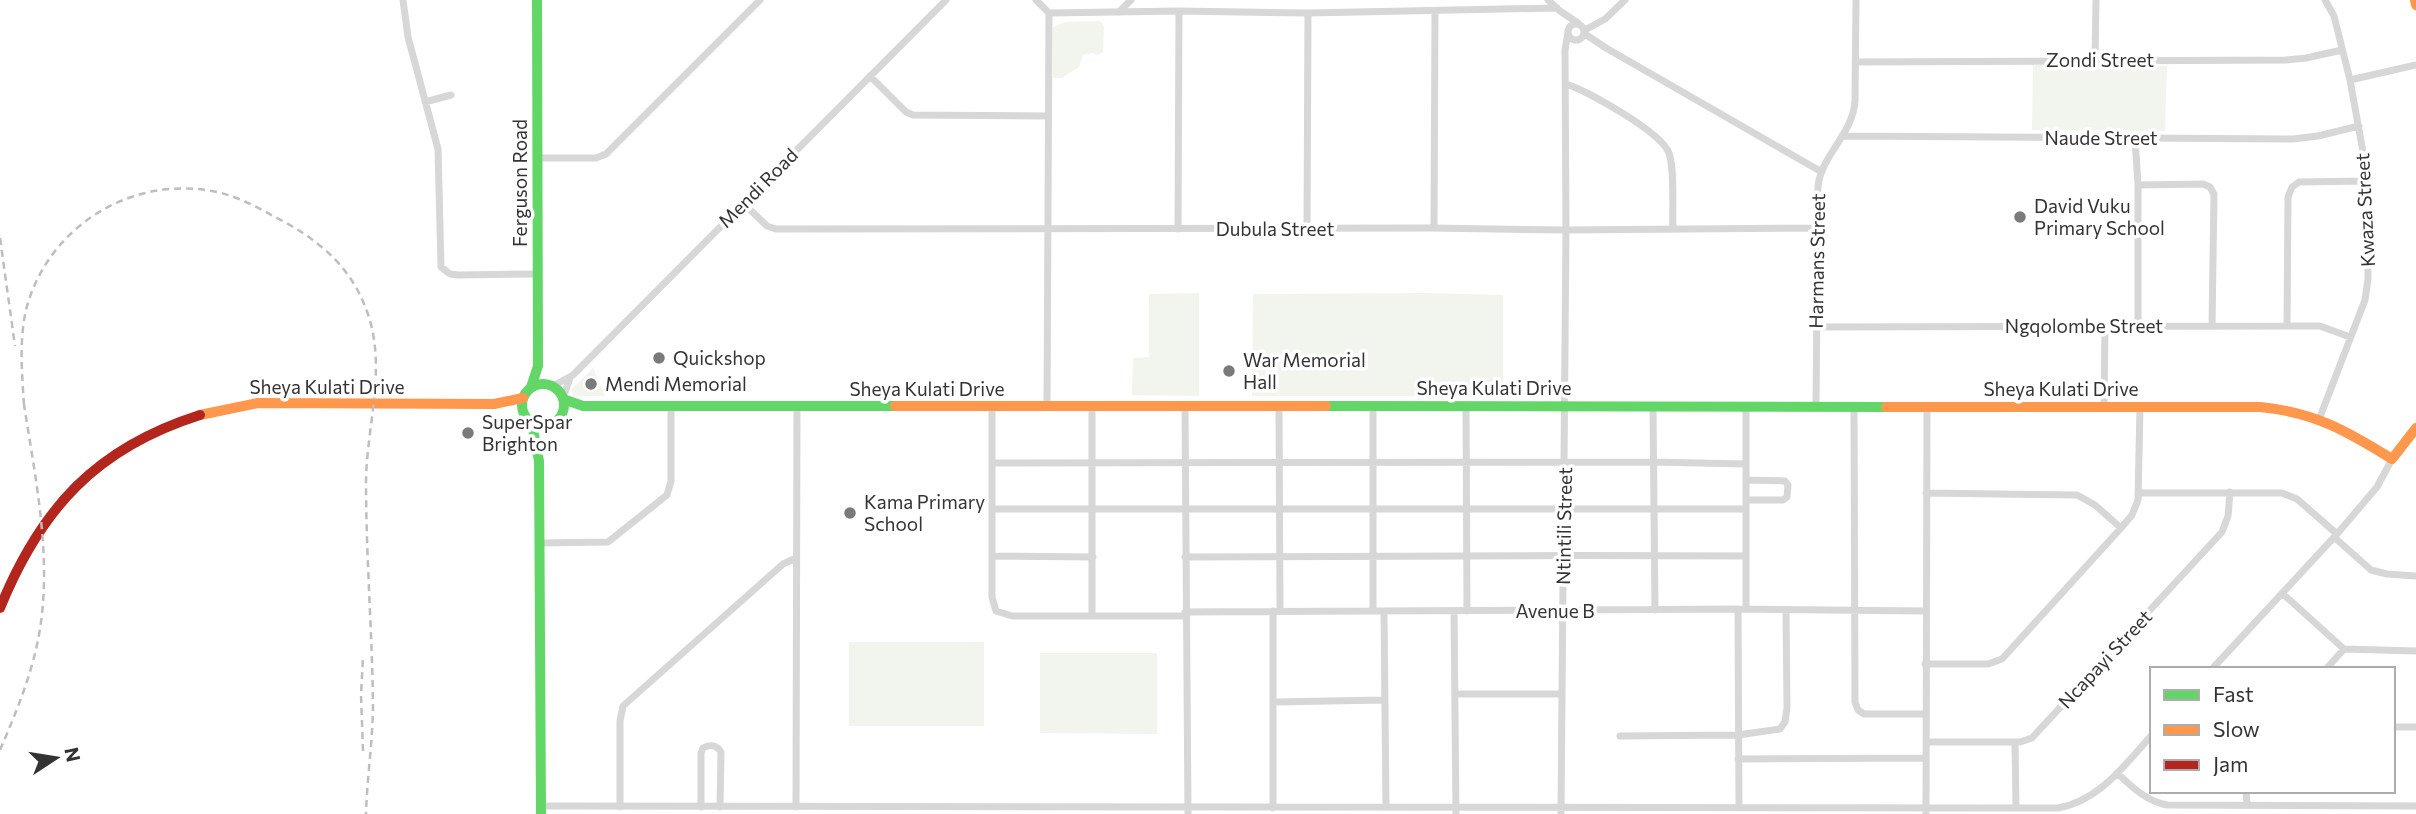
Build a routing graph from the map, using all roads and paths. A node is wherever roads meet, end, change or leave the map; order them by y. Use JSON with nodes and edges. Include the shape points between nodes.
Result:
{"nodes":[{"id":1,"x":403,"y":0,"type":"edge"},
{"id":2,"x":537,"y":0,"type":"edge"},
{"id":3,"x":760,"y":0,"type":"edge"},
{"id":4,"x":946,"y":0,"type":"edge"},
{"id":5,"x":1036,"y":0,"type":"edge"},
{"id":6,"x":1131,"y":0,"type":"edge"},
{"id":7,"x":1548,"y":0,"type":"edge"},
{"id":8,"x":1625,"y":0,"type":"edge"},
{"id":9,"x":1856,"y":0,"type":"edge"},
{"id":10,"x":2096,"y":0,"type":"edge"},
{"id":11,"x":2325,"y":0,"type":"edge"},
{"id":12,"x":2415,"y":0,"type":"edge"},
{"id":13,"x":2416,"y":5,"type":"edge"},
{"id":14,"x":1558,"y":10,"type":"junction"},
{"id":15,"x":1179,"y":11,"type":"junction"},
{"id":16,"x":1435,"y":11,"type":"junction"},
{"id":17,"x":1119,"y":12,"type":"junction"},
{"id":18,"x":1049,"y":13,"type":"junction"},
{"id":19,"x":1308,"y":13,"type":"junction"},
{"id":20,"x":1578,"y":23,"type":"junction"},
{"id":21,"x":1568,"y":32,"type":"junction"},
{"id":22,"x":1582,"y":36,"type":"junction"},
{"id":23,"x":2342,"y":50,"type":"junction"},
{"id":24,"x":2095,"y":60,"type":"junction"},
{"id":25,"x":1856,"y":62,"type":"junction"},
{"id":26,"x":1566,"y":65,"type":"junction"},
{"id":27,"x":2416,"y":65,"type":"edge"},
{"id":28,"x":870,"y":76,"type":"junction"},
{"id":29,"x":2350,"y":80,"type":"junction"},
{"id":30,"x":1566,"y":84,"type":"junction"},
{"id":31,"x":451,"y":95,"type":"dead end"},
{"id":32,"x":425,"y":102,"type":"junction"},
{"id":33,"x":1047,"y":116,"type":"junction"},
{"id":34,"x":2359,"y":126,"type":"junction"},
{"id":35,"x":1842,"y":136,"type":"junction"},
{"id":36,"x":2135,"y":138,"type":"junction"},
{"id":37,"x":537,"y":158,"type":"junction"},
{"id":38,"x":1820,"y":171,"type":"junction"},
{"id":39,"x":2366,"y":181,"type":"junction"},
{"id":40,"x":2138,"y":185,"type":"junction"},
{"id":41,"x":743,"y":203,"type":"junction"},
{"id":42,"x":1307,"y":228,"type":"junction"},
{"id":43,"x":1434,"y":228,"type":"junction"},
{"id":44,"x":1816,"y":228,"type":"junction"},
{"id":45,"x":1047,"y":229,"type":"junction"},
{"id":46,"x":1178,"y":229,"type":"junction"},
{"id":47,"x":1673,"y":229,"type":"junction"},
{"id":48,"x":1566,"y":230,"type":"junction"},
{"id":49,"x":537,"y":274,"type":"junction"},
{"id":50,"x":2138,"y":326,"type":"junction"},
{"id":51,"x":2212,"y":326,"type":"junction"},
{"id":52,"x":2287,"y":326,"type":"junction"},
{"id":53,"x":1816,"y":327,"type":"junction"},
{"id":54,"x":2105,"y":327,"type":"junction"},
{"id":55,"x":2350,"y":337,"type":"junction"},
{"id":56,"x":538,"y":366,"type":"junction"},
{"id":57,"x":570,"y":377,"type":"junction"},
{"id":58,"x":550,"y":385,"type":"junction"},
{"id":59,"x":531,"y":387,"type":"junction"},
{"id":60,"x":523,"y":398,"type":"junction"},
{"id":61,"x":563,"y":399,"type":"junction"},
{"id":62,"x":494,"y":404,"type":"junction"},
{"id":63,"x":1565,"y":405,"type":"junction"},
{"id":64,"x":583,"y":406,"type":"junction"},
{"id":65,"x":671,"y":406,"type":"junction"},
{"id":66,"x":797,"y":406,"type":"junction"},
{"id":67,"x":1466,"y":406,"type":"junction"},
{"id":68,"x":1816,"y":406,"type":"junction"},
{"id":69,"x":1854,"y":406,"type":"junction"},
{"id":70,"x":1927,"y":406,"type":"junction"},
{"id":71,"x":2104,"y":406,"type":"junction"},
{"id":72,"x":992,"y":407,"type":"junction"},
{"id":73,"x":1047,"y":407,"type":"junction"},
{"id":74,"x":1092,"y":407,"type":"junction"},
{"id":75,"x":1185,"y":407,"type":"junction"},
{"id":76,"x":1279,"y":407,"type":"junction"},
{"id":77,"x":1373,"y":407,"type":"junction"},
{"id":78,"x":1653,"y":407,"type":"junction"},
{"id":79,"x":1746,"y":407,"type":"junction"},
{"id":80,"x":2140,"y":407,"type":"junction"},
{"id":81,"x":562,"y":415,"type":"junction"},
{"id":82,"x":2319,"y":417,"type":"junction"},
{"id":83,"x":529,"y":421,"type":"junction"},
{"id":84,"x":549,"y":426,"type":"junction"},
{"id":85,"x":2416,"y":428,"type":"edge"},
{"id":86,"x":539,"y":451,"type":"junction"},
{"id":87,"x":2392,"y":460,"type":"junction"},
{"id":88,"x":1279,"y":462,"type":"junction"},
{"id":89,"x":1373,"y":462,"type":"junction"},
{"id":90,"x":1466,"y":462,"type":"junction"},
{"id":91,"x":1564,"y":462,"type":"junction"},
{"id":92,"x":1652,"y":462,"type":"junction"},
{"id":93,"x":992,"y":463,"type":"junction"},
{"id":94,"x":1092,"y":463,"type":"junction"},
{"id":95,"x":1185,"y":463,"type":"junction"},
{"id":96,"x":1746,"y":464,"type":"junction"},
{"id":97,"x":1746,"y":480,"type":"junction"},
{"id":98,"x":2230,"y":492,"type":"junction"},
{"id":99,"x":1926,"y":493,"type":"junction"},
{"id":100,"x":2138,"y":493,"type":"junction"},
{"id":101,"x":1746,"y":505,"type":"junction"},
{"id":102,"x":1092,"y":508,"type":"junction"},
{"id":103,"x":1466,"y":508,"type":"junction"},
{"id":104,"x":992,"y":509,"type":"junction"},
{"id":105,"x":1185,"y":509,"type":"junction"},
{"id":106,"x":1279,"y":509,"type":"junction"},
{"id":107,"x":1373,"y":509,"type":"junction"},
{"id":108,"x":1564,"y":509,"type":"junction"},
{"id":109,"x":1653,"y":509,"type":"junction"},
{"id":110,"x":2121,"y":528,"type":"junction"},
{"id":111,"x":2336,"y":535,"type":"junction"},
{"id":112,"x":540,"y":543,"type":"junction"},
{"id":113,"x":1467,"y":554,"type":"junction"},
{"id":114,"x":1654,"y":555,"type":"junction"},
{"id":115,"x":992,"y":556,"type":"junction"},
{"id":116,"x":1093,"y":556,"type":"junction"},
{"id":117,"x":1280,"y":556,"type":"junction"},
{"id":118,"x":1563,"y":556,"type":"junction"},
{"id":119,"x":1746,"y":556,"type":"junction"},
{"id":120,"x":1185,"y":557,"type":"junction"},
{"id":121,"x":1373,"y":557,"type":"junction"},
{"id":122,"x":796,"y":558,"type":"junction"},
{"id":123,"x":2416,"y":576,"type":"edge"},
{"id":124,"x":2282,"y":593,"type":"junction"},
{"id":125,"x":0,"y":608,"type":"edge"},
{"id":126,"x":1654,"y":610,"type":"junction"},
{"id":127,"x":1742,"y":610,"type":"junction"},
{"id":128,"x":1786,"y":610,"type":"junction"},
{"id":129,"x":1276,"y":611,"type":"junction"},
{"id":130,"x":1373,"y":611,"type":"junction"},
{"id":131,"x":1384,"y":611,"type":"junction"},
{"id":132,"x":1454,"y":611,"type":"junction"},
{"id":133,"x":1467,"y":611,"type":"junction"},
{"id":134,"x":1563,"y":611,"type":"junction"},
{"id":135,"x":1855,"y":611,"type":"junction"},
{"id":136,"x":1926,"y":611,"type":"junction"},
{"id":137,"x":1185,"y":614,"type":"junction"},
{"id":138,"x":1092,"y":617,"type":"junction"},
{"id":139,"x":2344,"y":649,"type":"junction"},
{"id":140,"x":2416,"y":651,"type":"edge"},
{"id":141,"x":1925,"y":664,"type":"junction"},
{"id":142,"x":2214,"y":667,"type":"edge"},
{"id":143,"x":2328,"y":667,"type":"edge"},
{"id":144,"x":1456,"y":694,"type":"junction"},
{"id":145,"x":1562,"y":694,"type":"junction"},
{"id":146,"x":1384,"y":700,"type":"junction"},
{"id":147,"x":1274,"y":702,"type":"junction"},
{"id":148,"x":1926,"y":714,"type":"junction"},
{"id":149,"x":2395,"y":727,"type":"edge"},
{"id":150,"x":2416,"y":727,"type":"edge"},
{"id":151,"x":1738,"y":735,"type":"junction"},
{"id":152,"x":1620,"y":736,"type":"dead end"},
{"id":153,"x":2150,"y":737,"type":"edge"},
{"id":154,"x":1926,"y":742,"type":"junction"},
{"id":155,"x":2015,"y":742,"type":"junction"},
{"id":156,"x":1926,"y":758,"type":"junction"},
{"id":157,"x":1738,"y":759,"type":"junction"},
{"id":158,"x":2117,"y":773,"type":"junction"},
{"id":159,"x":2246,"y":793,"type":"edge"},
{"id":160,"x":2247,"y":804,"type":"junction"},
{"id":161,"x":2283,"y":804,"type":"junction"},
{"id":162,"x":2416,"y":806,"type":"edge"},
{"id":163,"x":620,"y":807,"type":"junction"},
{"id":164,"x":796,"y":807,"type":"junction"},
{"id":165,"x":1386,"y":807,"type":"junction"},
{"id":166,"x":1273,"y":808,"type":"junction"},
{"id":167,"x":2016,"y":808,"type":"junction"},
{"id":168,"x":703,"y":809,"type":"edge"},
{"id":169,"x":722,"y":809,"type":"edge"},
{"id":170,"x":541,"y":810,"type":"edge"},
{"id":171,"x":1743,"y":810,"type":"edge"},
{"id":172,"x":886,"y":811,"type":"edge"},
{"id":173,"x":1188,"y":811,"type":"edge"},
{"id":174,"x":1241,"y":811,"type":"edge"},
{"id":175,"x":1348,"y":811,"type":"edge"},
{"id":176,"x":1456,"y":811,"type":"edge"},
{"id":177,"x":1561,"y":811,"type":"edge"},
{"id":178,"x":1612,"y":811,"type":"edge"},
{"id":179,"x":1662,"y":811,"type":"edge"},
{"id":180,"x":1926,"y":811,"type":"edge"},
{"id":181,"x":2283,"y":814,"type":"edge"}],
"edges":[{"from":1,"to":32,"type":"street"},
{"from":2,"to":37,"type":"street","name":"Ferguson Road"},
{"from":3,"to":37,"type":"street","via":[[606,154]]},
{"from":4,"to":28,"type":"street","name":"Mendi Road"},
{"from":5,"to":18,"type":"street"},
{"from":6,"to":17,"type":"street"},
{"from":7,"to":14,"type":"street"},
{"from":8,"to":22,"type":"street"},
{"from":9,"to":25,"type":"street","name":"Harmans Street"},
{"from":10,"to":24,"type":"street"},
{"from":11,"to":23,"type":"street","name":"Kwaza Street"},
{"from":12,"to":13,"type":"street"},
{"from":14,"to":16,"type":"street"},
{"from":14,"to":20,"type":"street"},
{"from":14,"to":21,"type":"street"},
{"from":15,"to":17,"type":"street"},
{"from":15,"to":19,"type":"street"},
{"from":15,"to":46,"type":"street"},
{"from":16,"to":19,"type":"street"},
{"from":16,"to":43,"type":"street"},
{"from":17,"to":18,"type":"street"},
{"from":18,"to":33,"type":"street"},
{"from":19,"to":42,"type":"street"},
{"from":20,"to":21,"type":"street"},
{"from":20,"to":22,"type":"street"},
{"from":21,"to":22,"type":"street","via":[[1570,37]]},
{"from":21,"to":26,"type":"street","name":"Ntintili Street"},
{"from":22,"to":26,"type":"street","via":[[1570,50]]},
{"from":22,"to":38,"type":"street"},
{"from":23,"to":24,"type":"street","name":"Zondi Street","via":[[2285,60]]},
{"from":23,"to":29,"type":"street","name":"Kwaza Street"},
{"from":24,"to":25,"type":"street","name":"Zondi Street"},
{"from":25,"to":35,"type":"street","name":"Harmans Street","via":[[1855,107]]},
{"from":26,"to":30,"type":"street","name":"Ntintili Street"},
{"from":27,"to":29,"type":"street"},
{"from":28,"to":33,"type":"street","via":[[914,115]]},
{"from":28,"to":41,"type":"street","name":"Mendi Road"},
{"from":29,"to":34,"type":"street","name":"Kwaza Street"},
{"from":30,"to":47,"type":"street","via":[[1584,90],[1661,141],[1670,156]]},
{"from":30,"to":48,"type":"street","name":"Ntintili Street"},
{"from":31,"to":32,"type":"street"},
{"from":32,"to":49,"type":"street","via":[[438,149],[441,267],[458,275]]},
{"from":33,"to":45,"type":"street"},
{"from":34,"to":36,"type":"street","name":"Naude Street","via":[[2293,139]]},
{"from":34,"to":39,"type":"street","name":"Kwaza Street"},
{"from":35,"to":36,"type":"street","name":"Naude Street"},
{"from":35,"to":38,"type":"street","name":"Harmans Street"},
{"from":36,"to":40,"type":"street"},
{"from":37,"to":49,"type":"street","name":"Ferguson Road"},
{"from":38,"to":44,"type":"street","name":"Harmans Street"},
{"from":39,"to":52,"type":"street","via":[[2299,182],[2292,187],[2288,197]]},
{"from":39,"to":55,"type":"street","name":"Kwaza Street","via":[[2368,291]]},
{"from":40,"to":50,"type":"street"},
{"from":40,"to":51,"type":"street","via":[[2203,184],[2212,189]]},
{"from":41,"to":45,"type":"street","name":"Dubula Street","via":[[776,229]]},
{"from":41,"to":57,"type":"street","name":"Mendi Road"},
{"from":42,"to":43,"type":"street","name":"Dubula Street"},
{"from":42,"to":46,"type":"street","name":"Dubula Street"},
{"from":43,"to":48,"type":"street","name":"Dubula Street"},
{"from":44,"to":47,"type":"street","name":"Dubula Street"},
{"from":44,"to":53,"type":"street","name":"Harmans Street"},
{"from":45,"to":46,"type":"street","name":"Dubula Street"},
{"from":45,"to":73,"type":"street"},
{"from":47,"to":48,"type":"street","name":"Dubula Street"},
{"from":48,"to":63,"type":"street","name":"Ntintili Street"},
{"from":49,"to":56,"type":"street","name":"Ferguson Road"},
{"from":50,"to":51,"type":"street","name":"Ngqolombe Street"},
{"from":50,"to":54,"type":"street","name":"Ngqolombe Street"},
{"from":51,"to":52,"type":"street","name":"Ngqolombe Street"},
{"from":52,"to":55,"type":"street","name":"Ngqolombe Street","via":[[2320,326]]},
{"from":53,"to":54,"type":"street","name":"Ngqolombe Street"},
{"from":53,"to":68,"type":"street","name":"Harmans Street"},
{"from":54,"to":71,"type":"street"},
{"from":55,"to":82,"type":"street","name":"Kwaza Street"},
{"from":56,"to":58,"type":"street","name":"Ferguson Road"},
{"from":56,"to":59,"type":"street","name":"Ferguson Road"},
{"from":57,"to":58,"type":"street","name":"Mendi Road"},
{"from":57,"to":61,"type":"street","name":"Mendi Road"},
{"from":58,"to":59,"type":"street"},
{"from":58,"to":61,"type":"street"},
{"from":59,"to":60,"type":"street"},
{"from":60,"to":62,"type":"street","name":"Sheya Kulati Drive"},
{"from":60,"to":83,"type":"street","via":[[521,408]]},
{"from":61,"to":64,"type":"street","name":"Sheya Kulati Drive"},
{"from":61,"to":81,"type":"street"},
{"from":62,"to":83,"type":"street","name":"Sheya Kulati Drive"},
{"from":62,"to":125,"type":"street","name":"Sheya Kulati Drive","via":[[271,402],[223,407],[173,422],[113,454],[73,487],[28,546]]},
{"from":63,"to":67,"type":"street","name":"Sheya Kulati Drive"},
{"from":63,"to":78,"type":"street","name":"Sheya Kulati Drive"},
{"from":63,"to":91,"type":"street","name":"Ntintili Street"},
{"from":64,"to":65,"type":"street","name":"Sheya Kulati Drive"},
{"from":64,"to":81,"type":"street","name":"Sheya Kulati Drive"},
{"from":65,"to":66,"type":"street","name":"Sheya Kulati Drive"},
{"from":65,"to":112,"type":"street","via":[[667,495],[608,542]]},
{"from":66,"to":72,"type":"street","name":"Sheya Kulati Drive"},
{"from":66,"to":122,"type":"street"},
{"from":67,"to":77,"type":"street","name":"Sheya Kulati Drive"},
{"from":67,"to":90,"type":"street"},
{"from":68,"to":69,"type":"street","name":"Sheya Kulati Drive"},
{"from":68,"to":79,"type":"street","name":"Sheya Kulati Drive"},
{"from":69,"to":70,"type":"street","name":"Sheya Kulati Drive"},
{"from":69,"to":135,"type":"street"},
{"from":70,"to":71,"type":"street","name":"Sheya Kulati Drive"},
{"from":70,"to":99,"type":"street"},
{"from":71,"to":80,"type":"street","name":"Sheya Kulati Drive"},
{"from":72,"to":73,"type":"street","name":"Sheya Kulati Drive"},
{"from":72,"to":93,"type":"street"},
{"from":73,"to":74,"type":"street","name":"Sheya Kulati Drive"},
{"from":74,"to":75,"type":"street","name":"Sheya Kulati Drive"},
{"from":74,"to":94,"type":"street"},
{"from":75,"to":76,"type":"street","name":"Sheya Kulati Drive"},
{"from":75,"to":95,"type":"street"},
{"from":76,"to":77,"type":"street","name":"Sheya Kulati Drive"},
{"from":76,"to":88,"type":"street"},
{"from":77,"to":89,"type":"street"},
{"from":78,"to":79,"type":"street","name":"Sheya Kulati Drive"},
{"from":78,"to":92,"type":"street"},
{"from":79,"to":96,"type":"street"},
{"from":80,"to":82,"type":"street","name":"Sheya Kulati Drive","via":[[2276,407]]},
{"from":80,"to":100,"type":"street"},
{"from":81,"to":84,"type":"street"},
{"from":82,"to":87,"type":"street","name":"Sheya Kulati Drive"},
{"from":83,"to":84,"type":"street"},
{"from":83,"to":86,"type":"street"},
{"from":84,"to":86,"type":"street"},
{"from":85,"to":87,"type":"street"},
{"from":86,"to":112,"type":"street"},
{"from":87,"to":111,"type":"street","via":[[2377,487]]},
{"from":88,"to":89,"type":"street"},
{"from":88,"to":95,"type":"street"},
{"from":88,"to":106,"type":"street"},
{"from":89,"to":90,"type":"street"},
{"from":89,"to":107,"type":"street"},
{"from":90,"to":91,"type":"street"},
{"from":90,"to":103,"type":"street"},
{"from":91,"to":92,"type":"street"},
{"from":91,"to":108,"type":"street","name":"Ntintili Street"},
{"from":92,"to":96,"type":"street"},
{"from":92,"to":109,"type":"street"},
{"from":93,"to":94,"type":"street"},
{"from":93,"to":104,"type":"street"},
{"from":94,"to":95,"type":"street"},
{"from":94,"to":102,"type":"street"},
{"from":95,"to":105,"type":"street"},
{"from":96,"to":97,"type":"street"},
{"from":97,"to":101,"type":"street"},
{"from":97,"to":101,"type":"street","via":[[1782,480],[1788,491],[1783,500]]},
{"from":98,"to":100,"type":"street"},
{"from":98,"to":111,"type":"street","via":[[2288,495]]},
{"from":98,"to":155,"type":"street","name":"Ncapayi Street","via":[[2222,533],[2032,738]]},
{"from":99,"to":110,"type":"street","via":[[2077,495]]},
{"from":99,"to":136,"type":"street"},
{"from":100,"to":110,"type":"street","via":[[2132,515]]},
{"from":101,"to":109,"type":"street"},
{"from":101,"to":119,"type":"street"},
{"from":102,"to":104,"type":"street"},
{"from":102,"to":105,"type":"street"},
{"from":102,"to":116,"type":"street"},
{"from":103,"to":107,"type":"street"},
{"from":103,"to":108,"type":"street"},
{"from":103,"to":113,"type":"street"},
{"from":104,"to":115,"type":"street"},
{"from":105,"to":106,"type":"street"},
{"from":105,"to":120,"type":"street"},
{"from":106,"to":107,"type":"street"},
{"from":106,"to":117,"type":"street"},
{"from":107,"to":121,"type":"street"},
{"from":108,"to":109,"type":"street"},
{"from":108,"to":118,"type":"street","name":"Ntintili Street"},
{"from":109,"to":114,"type":"street"},
{"from":110,"to":141,"type":"street","via":[[2001,659],[1988,664]]},
{"from":111,"to":123,"type":"street","via":[[2371,570]]},
{"from":111,"to":124,"type":"street"},
{"from":112,"to":170,"type":"street"},
{"from":113,"to":118,"type":"street"},
{"from":113,"to":121,"type":"street"},
{"from":113,"to":133,"type":"street"},
{"from":114,"to":118,"type":"street"},
{"from":114,"to":119,"type":"street"},
{"from":114,"to":126,"type":"street"},
{"from":115,"to":116,"type":"street"},
{"from":115,"to":138,"type":"street","name":"Avenue B","via":[[996,611],[1012,616]]},
{"from":116,"to":138,"type":"street"},
{"from":117,"to":120,"type":"street"},
{"from":117,"to":121,"type":"street"},
{"from":117,"to":129,"type":"street"},
{"from":118,"to":134,"type":"street","name":"Ntintili Street"},
{"from":119,"to":127,"type":"street"},
{"from":120,"to":137,"type":"street"},
{"from":121,"to":130,"type":"street"},
{"from":122,"to":163,"type":"street","via":[[783,564],[625,702],[620,721]]},
{"from":122,"to":164,"type":"street"},
{"from":124,"to":139,"type":"street"},
{"from":124,"to":142,"type":"street"},
{"from":126,"to":127,"type":"street","name":"Avenue B"},
{"from":126,"to":134,"type":"street","name":"Avenue B"},
{"from":127,"to":128,"type":"street","name":"Avenue B"},
{"from":127,"to":151,"type":"street"},
{"from":128,"to":135,"type":"street","name":"Avenue B"},
{"from":128,"to":151,"type":"street","via":[[1785,722],[1776,732]]},
{"from":129,"to":130,"type":"street","name":"Avenue B"},
{"from":129,"to":137,"type":"street","name":"Avenue B"},
{"from":129,"to":147,"type":"street"},
{"from":130,"to":131,"type":"street","name":"Avenue B"},
{"from":131,"to":132,"type":"street","name":"Avenue B"},
{"from":131,"to":146,"type":"street"},
{"from":132,"to":133,"type":"street","name":"Avenue B"},
{"from":132,"to":144,"type":"street"},
{"from":133,"to":134,"type":"street","name":"Avenue B"},
{"from":134,"to":145,"type":"street","name":"Ntintili Street"},
{"from":135,"to":136,"type":"street","name":"Avenue B"},
{"from":135,"to":148,"type":"street","via":[[1858,710]]},
{"from":136,"to":141,"type":"street"},
{"from":137,"to":138,"type":"street","name":"Avenue B"},
{"from":137,"to":173,"type":"street"},
{"from":139,"to":140,"type":"street"},
{"from":139,"to":143,"type":"street"},
{"from":141,"to":148,"type":"street"},
{"from":144,"to":145,"type":"street"},
{"from":144,"to":176,"type":"street"},
{"from":145,"to":177,"type":"street","name":"Ntintili Street"},
{"from":146,"to":147,"type":"street"},
{"from":146,"to":165,"type":"street"},
{"from":147,"to":166,"type":"street"},
{"from":148,"to":154,"type":"street"},
{"from":149,"to":150,"type":"street"},
{"from":151,"to":152,"type":"street"},
{"from":151,"to":157,"type":"street"},
{"from":153,"to":158,"type":"street"},
{"from":154,"to":155,"type":"street"},
{"from":154,"to":156,"type":"street"},
{"from":155,"to":167,"type":"street"},
{"from":156,"to":157,"type":"street"},
{"from":156,"to":180,"type":"street"},
{"from":157,"to":171,"type":"street"},
{"from":158,"to":160,"type":"street","via":[[2159,803]]},
{"from":158,"to":167,"type":"street","via":[[2082,802],[2059,808]]},
{"from":159,"to":160,"type":"street"},
{"from":160,"to":161,"type":"street"},
{"from":161,"to":162,"type":"street"},
{"from":161,"to":181,"type":"street"},
{"from":163,"to":168,"type":"street"},
{"from":163,"to":170,"type":"street"},
{"from":164,"to":169,"type":"street"},
{"from":164,"to":172,"type":"street"},
{"from":165,"to":175,"type":"street"},
{"from":165,"to":176,"type":"street"},
{"from":166,"to":174,"type":"street"},
{"from":166,"to":175,"type":"street"},
{"from":167,"to":180,"type":"street"},
{"from":168,"to":169,"type":"street"},
{"from":168,"to":169,"type":"street","via":[[701,753],[710,746],[721,752]]},
{"from":171,"to":179,"type":"street"},
{"from":171,"to":180,"type":"street"},
{"from":172,"to":173,"type":"street"},
{"from":173,"to":174,"type":"street"},
{"from":176,"to":177,"type":"street"},
{"from":177,"to":178,"type":"street"},
{"from":178,"to":179,"type":"street"}]}
